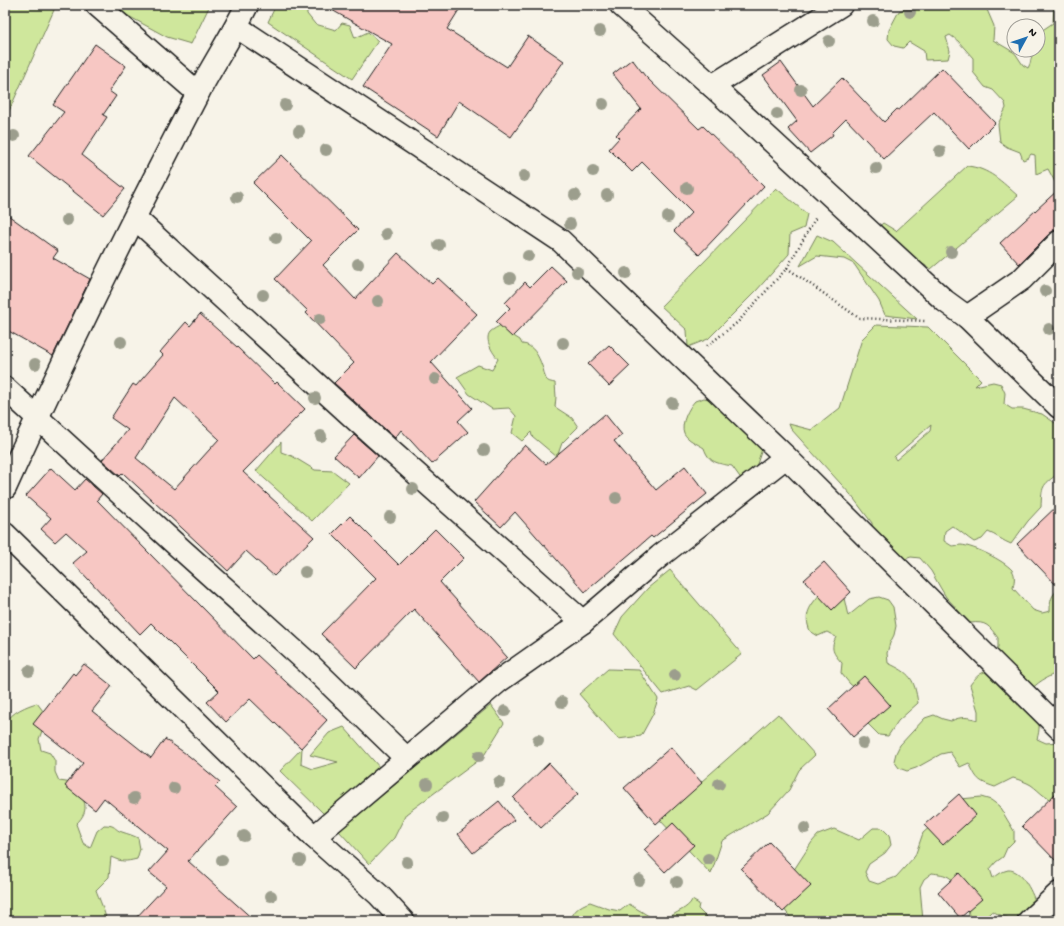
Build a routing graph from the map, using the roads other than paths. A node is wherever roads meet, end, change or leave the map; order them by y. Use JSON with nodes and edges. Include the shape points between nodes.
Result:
{"nodes":[{"id":1,"x":97,"y":5,"type":"edge"},
{"id":2,"x":247,"y":5,"type":"edge"},
{"id":3,"x":621,"y":5,"type":"edge"},
{"id":4,"x":842,"y":5,"type":"edge"},
{"id":5,"x":237,"y":27,"type":"junction"},
{"id":6,"x":712,"y":86,"type":"junction"},
{"id":7,"x":198,"y":93,"type":"junction"},
{"id":8,"x":135,"y":218,"type":"junction"},
{"id":9,"x":1059,"y":242,"type":"edge"},
{"id":10,"x":967,"y":317,"type":"junction"},
{"id":11,"x":5,"y":388,"type":"edge"},
{"id":12,"x":1059,"y":407,"type":"edge"},
{"id":13,"x":37,"y":417,"type":"junction"},
{"id":14,"x":786,"y":457,"type":"junction"},
{"id":15,"x":5,"y":488,"type":"edge"},
{"id":16,"x":5,"y":534,"type":"edge"},
{"id":17,"x":583,"y":622,"type":"junction"},
{"id":18,"x":1059,"y":728,"type":"edge"},
{"id":19,"x":406,"y":758,"type":"junction"},
{"id":20,"x":314,"y":837,"type":"junction"},
{"id":21,"x":1055,"y":902,"type":"edge"},
{"id":22,"x":403,"y":921,"type":"edge"},
{"id":23,"x":1029,"y":921,"type":"edge"}],
"edges":[{"from":1,"to":7,"type":"street"},
{"from":2,"to":5,"type":"street"},
{"from":3,"to":6,"type":"street"},
{"from":4,"to":6,"type":"street"},
{"from":5,"to":7,"type":"street"},
{"from":5,"to":14,"type":"street","via":[[561,241]]},
{"from":6,"to":10,"type":"street","via":[[945,301]]},
{"from":7,"to":8,"type":"street"},
{"from":8,"to":13,"type":"street"},
{"from":8,"to":17,"type":"street","via":[[356,420]]},
{"from":9,"to":10,"type":"street","via":[[1022,279]]},
{"from":10,"to":12,"type":"street"},
{"from":11,"to":13,"type":"street"},
{"from":13,"to":15,"type":"street"},
{"from":13,"to":19,"type":"street","via":[[308,663]]},
{"from":14,"to":17,"type":"street","via":[[660,556]]},
{"from":14,"to":18,"type":"street"},
{"from":16,"to":20,"type":"street"},
{"from":17,"to":19,"type":"street","via":[[499,681]]},
{"from":19,"to":20,"type":"street"},
{"from":20,"to":22,"type":"street","via":[[379,895]]},
{"from":21,"to":23,"type":"street"}]}
